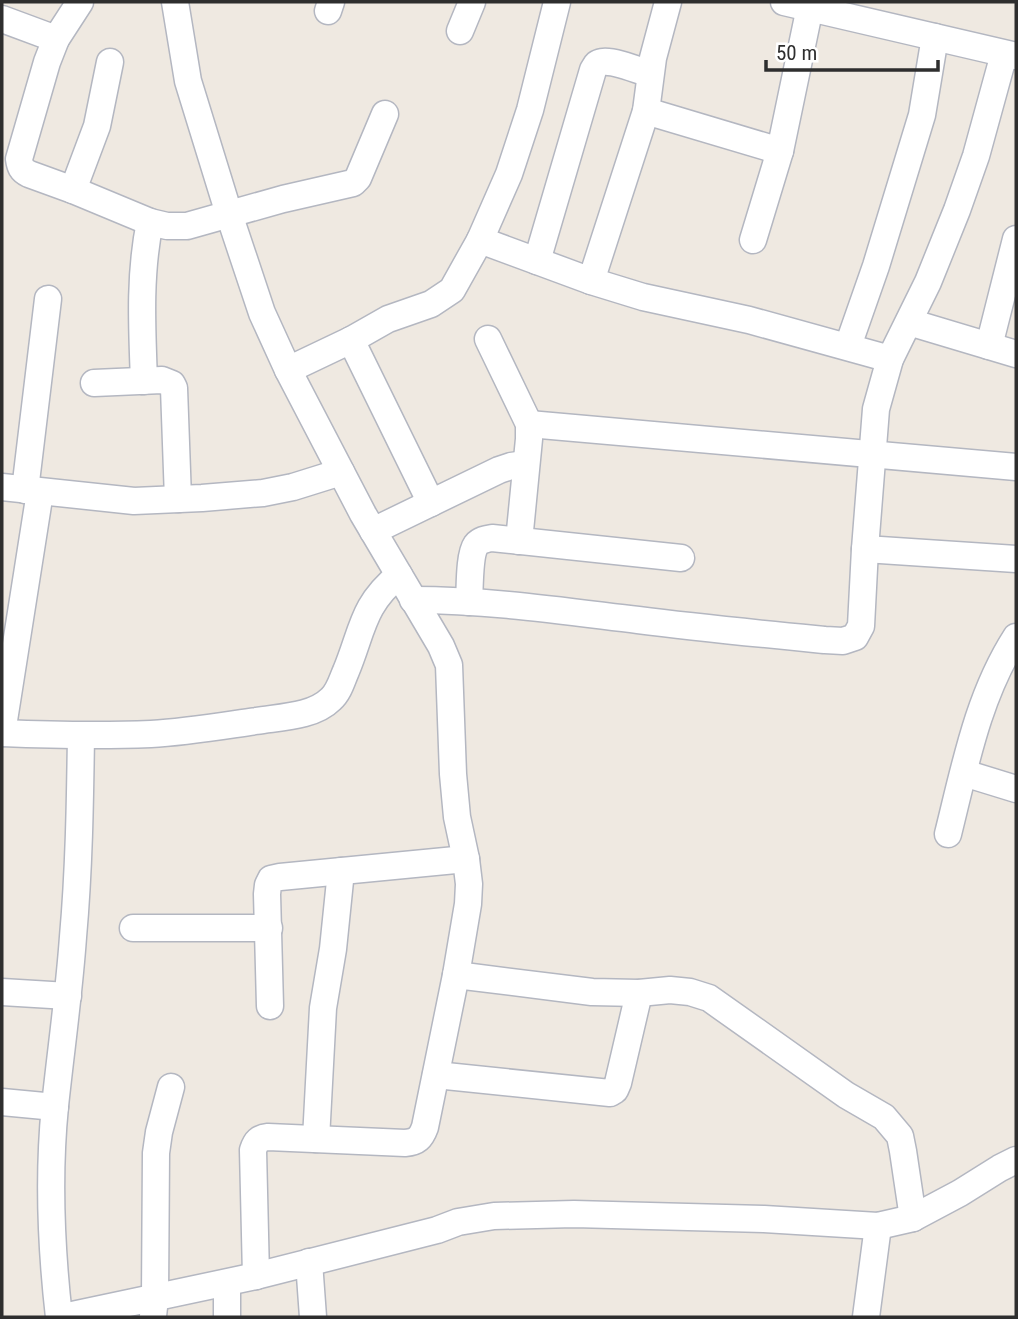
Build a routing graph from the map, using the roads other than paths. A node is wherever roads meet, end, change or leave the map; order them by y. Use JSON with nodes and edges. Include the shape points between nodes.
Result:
{"nodes":[{"id":1,"x":6,"y":2,"type":"edge"},
{"id":2,"x":80,"y":2,"type":"edge"},
{"id":3,"x":175,"y":2,"type":"edge"},
{"id":4,"x":472,"y":2,"type":"edge"},
{"id":5,"x":557,"y":2,"type":"edge"},
{"id":6,"x":668,"y":2,"type":"edge"},
{"id":7,"x":794,"y":3,"type":"edge"},
{"id":8,"x":2,"y":13,"type":"edge"},
{"id":9,"x":2,"y":19,"type":"edge"},
{"id":10,"x":460,"y":32,"type":"dead end"},
{"id":11,"x":936,"y":37,"type":"junction"},
{"id":12,"x":56,"y":38,"type":"junction"},
{"id":13,"x":1010,"y":55,"type":"edge"},
{"id":14,"x":110,"y":62,"type":"dead end"},
{"id":15,"x":650,"y":74,"type":"junction"},
{"id":16,"x":646,"y":111,"type":"junction"},
{"id":17,"x":385,"y":114,"type":"dead end"},
{"id":18,"x":780,"y":151,"type":"junction"},
{"id":19,"x":74,"y":191,"type":"junction"},
{"id":20,"x":229,"y":214,"type":"junction"},
{"id":21,"x":150,"y":222,"type":"junction"},
{"id":22,"x":1016,"y":239,"type":"edge"},
{"id":23,"x":480,"y":240,"type":"junction"},
{"id":24,"x":753,"y":240,"type":"dead end"},
{"id":25,"x":537,"y":261,"type":"junction"},
{"id":26,"x":591,"y":281,"type":"junction"},
{"id":27,"x":48,"y":299,"type":"dead end"},
{"id":28,"x":909,"y":322,"type":"junction"},
{"id":29,"x":488,"y":339,"type":"dead end"},
{"id":30,"x":351,"y":340,"type":"junction"},
{"id":31,"x":848,"y":346,"type":"junction"},
{"id":32,"x":989,"y":346,"type":"junction"},
{"id":33,"x":1016,"y":354,"type":"edge"},
{"id":34,"x":890,"y":359,"type":"junction"},
{"id":35,"x":288,"y":370,"type":"junction"},
{"id":36,"x":144,"y":381,"type":"junction"},
{"id":37,"x":94,"y":383,"type":"dead end"},
{"id":38,"x":529,"y":424,"type":"junction"},
{"id":39,"x":873,"y":453,"type":"junction"},
{"id":40,"x":526,"y":464,"type":"junction"},
{"id":41,"x":1016,"y":467,"type":"edge"},
{"id":42,"x":341,"y":472,"type":"junction"},
{"id":43,"x":22,"y":489,"type":"edge"},
{"id":44,"x":178,"y":499,"type":"junction"},
{"id":45,"x":431,"y":503,"type":"junction"},
{"id":46,"x":373,"y":531,"type":"junction"},
{"id":47,"x":519,"y":541,"type":"junction"},
{"id":48,"x":865,"y":548,"type":"junction"},
{"id":49,"x":681,"y":558,"type":"dead end"},
{"id":50,"x":1016,"y":559,"type":"edge"},
{"id":51,"x":399,"y":575,"type":"junction"},
{"id":52,"x":414,"y":600,"type":"junction"},
{"id":53,"x":469,"y":601,"type":"junction"},
{"id":54,"x":1016,"y":637,"type":"edge"},
{"id":55,"x":2,"y":733,"type":"edge"},
{"id":56,"x":81,"y":736,"type":"junction"},
{"id":57,"x":964,"y":773,"type":"junction"},
{"id":58,"x":1016,"y":789,"type":"edge"},
{"id":59,"x":948,"y":834,"type":"dead end"},
{"id":60,"x":466,"y":859,"type":"junction"},
{"id":61,"x":341,"y":871,"type":"junction"},
{"id":62,"x":133,"y":928,"type":"dead end"},
{"id":63,"x":269,"y":928,"type":"junction"},
{"id":64,"x":456,"y":975,"type":"junction"},
{"id":65,"x":2,"y":992,"type":"edge"},
{"id":66,"x":639,"y":993,"type":"junction"},
{"id":67,"x":68,"y":996,"type":"junction"},
{"id":68,"x":270,"y":1006,"type":"dead end"},
{"id":69,"x":436,"y":1075,"type":"junction"},
{"id":70,"x":171,"y":1087,"type":"dead end"},
{"id":71,"x":2,"y":1102,"type":"edge"},
{"id":72,"x":55,"y":1107,"type":"junction"},
{"id":73,"x":316,"y":1139,"type":"junction"},
{"id":74,"x":1008,"y":1164,"type":"edge"},
{"id":75,"x":913,"y":1217,"type":"junction"},
{"id":76,"x":878,"y":1226,"type":"junction"},
{"id":77,"x":309,"y":1262,"type":"junction"},
{"id":78,"x":256,"y":1276,"type":"junction"},
{"id":79,"x":227,"y":1283,"type":"junction"},
{"id":80,"x":154,"y":1308,"type":"edge"},
{"id":81,"x":61,"y":1317,"type":"edge"},
{"id":82,"x":227,"y":1317,"type":"edge"},
{"id":83,"x":313,"y":1317,"type":"edge"},
{"id":84,"x":866,"y":1317,"type":"edge"}],
"edges":[{"from":1,"to":8,"type":"street"},
{"from":2,"to":12,"type":"street"},
{"from":3,"to":20,"type":"street","via":[[188,81]]},
{"from":4,"to":10,"type":"street"},
{"from":5,"to":23,"type":"street","via":[[530,110]]},
{"from":6,"to":15,"type":"street"},
{"from":7,"to":11,"type":"street"},
{"from":7,"to":18,"type":"street"},
{"from":9,"to":12,"type":"street"},
{"from":11,"to":13,"type":"street"},
{"from":11,"to":31,"type":"street","via":[[919,127]]},
{"from":12,"to":19,"type":"street","via":[[19,159],[23,171]]},
{"from":13,"to":28,"type":"street","via":[[957,210]]},
{"from":14,"to":19,"type":"street","via":[[97,126]]},
{"from":15,"to":16,"type":"street"},
{"from":15,"to":25,"type":"street","via":[[609,62],[597,64],[593,70]]},
{"from":16,"to":18,"type":"street"},
{"from":16,"to":26,"type":"street"},
{"from":17,"to":20,"type":"street","via":[[353,183]]},
{"from":18,"to":24,"type":"street"},
{"from":19,"to":21,"type":"street"},
{"from":20,"to":21,"type":"street","via":[[187,226]]},
{"from":20,"to":35,"type":"street","via":[[262,313]]},
{"from":21,"to":36,"type":"street","via":[[143,285]]},
{"from":22,"to":32,"type":"street"},
{"from":23,"to":25,"type":"street"},
{"from":23,"to":30,"type":"street","via":[[452,290],[442,298],[388,319]]},
{"from":25,"to":26,"type":"street"},
{"from":26,"to":31,"type":"street"},
{"from":27,"to":43,"type":"street"},
{"from":28,"to":32,"type":"street"},
{"from":28,"to":34,"type":"street"},
{"from":29,"to":38,"type":"street"},
{"from":30,"to":35,"type":"street"},
{"from":30,"to":45,"type":"street"},
{"from":31,"to":34,"type":"street"},
{"from":32,"to":33,"type":"street"},
{"from":34,"to":39,"type":"street","via":[[876,409]]},
{"from":35,"to":42,"type":"street"},
{"from":36,"to":37,"type":"street"},
{"from":36,"to":44,"type":"street","via":[[168,381],[174,388]]},
{"from":38,"to":39,"type":"street"},
{"from":38,"to":40,"type":"street"},
{"from":39,"to":41,"type":"street"},
{"from":39,"to":48,"type":"street"},
{"from":40,"to":45,"type":"street","via":[[499,470]]},
{"from":40,"to":47,"type":"street"},
{"from":42,"to":44,"type":"street","via":[[263,493]]},
{"from":42,"to":46,"type":"street"},
{"from":43,"to":44,"type":"street","via":[[134,501]]},
{"from":43,"to":55,"type":"street"},
{"from":45,"to":46,"type":"street"},
{"from":46,"to":51,"type":"street"},
{"from":47,"to":49,"type":"street"},
{"from":47,"to":53,"type":"street","via":[[492,537],[474,546]]},
{"from":48,"to":50,"type":"street"},
{"from":48,"to":53,"type":"street","via":[[861,626],[855,637],[843,641]]},
{"from":51,"to":52,"type":"street"},
{"from":51,"to":56,"type":"street","via":[[384,587],[366,615],[332,699],[316,709],[209,728]]},
{"from":52,"to":53,"type":"street"},
{"from":52,"to":60,"type":"street","via":[[449,666],[453,775]]},
{"from":54,"to":57,"type":"street","via":[[990,684]]},
{"from":55,"to":56,"type":"street"},
{"from":56,"to":67,"type":"street","via":[[78,885]]},
{"from":57,"to":58,"type":"street"},
{"from":57,"to":59,"type":"street"},
{"from":60,"to":61,"type":"street"},
{"from":60,"to":64,"type":"street","via":[[468,904]]},
{"from":61,"to":63,"type":"street","via":[[271,879]]},
{"from":61,"to":73,"type":"street","via":[[323,1008]]},
{"from":62,"to":63,"type":"street"},
{"from":63,"to":68,"type":"street"},
{"from":64,"to":66,"type":"street","via":[[592,992]]},
{"from":64,"to":69,"type":"street"},
{"from":65,"to":67,"type":"street"},
{"from":66,"to":69,"type":"street","via":[[618,1083],[610,1093]]},
{"from":66,"to":75,"type":"street","via":[[670,990],[709,998],[884,1117],[900,1136]]},
{"from":67,"to":72,"type":"street"},
{"from":69,"to":73,"type":"street","via":[[425,1127],[415,1142]]},
{"from":70,"to":80,"type":"street","via":[[156,1153]]},
{"from":71,"to":72,"type":"street"},
{"from":72,"to":81,"type":"street","via":[[51,1222]]},
{"from":73,"to":78,"type":"street","via":[[268,1137],[255,1142]]},
{"from":74,"to":75,"type":"street"},
{"from":75,"to":76,"type":"street"},
{"from":76,"to":77,"type":"street","via":[[574,1214],[494,1216]]},
{"from":76,"to":84,"type":"street"},
{"from":77,"to":78,"type":"street"},
{"from":77,"to":83,"type":"street"},
{"from":78,"to":79,"type":"street"},
{"from":79,"to":80,"type":"street"},
{"from":79,"to":82,"type":"street"},
{"from":80,"to":81,"type":"street"}]}
